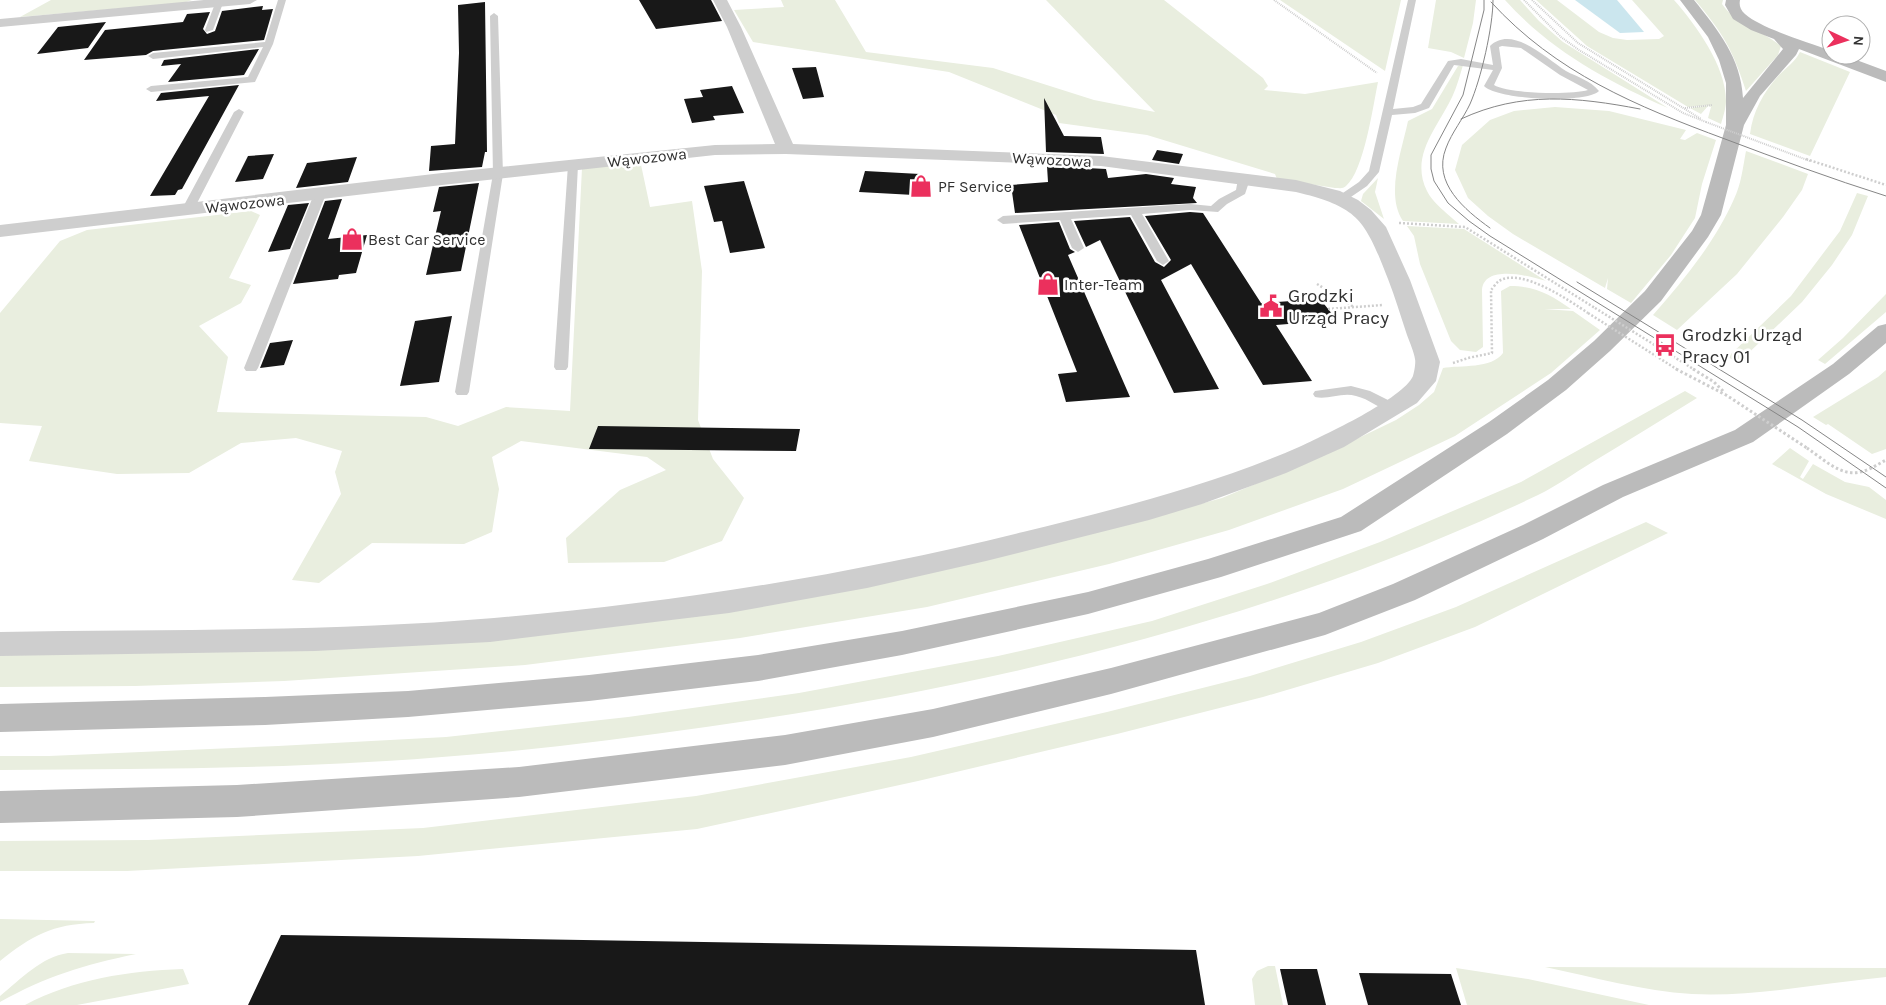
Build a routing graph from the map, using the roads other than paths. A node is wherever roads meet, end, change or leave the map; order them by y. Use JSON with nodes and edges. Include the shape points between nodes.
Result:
{"nodes":[{"id":1,"x":250,"y":0,"type":"edge"},
{"id":2,"x":282,"y":0,"type":"edge"},
{"id":3,"x":720,"y":0,"type":"edge"},
{"id":4,"x":1412,"y":0,"type":"edge"},
{"id":5,"x":1687,"y":0,"type":"edge"},
{"id":6,"x":1733,"y":0,"type":"edge"},
{"id":7,"x":218,"y":3,"type":"junction"},
{"id":8,"x":494,"y":16,"type":"dead end"},
{"id":9,"x":1,"y":23,"type":"edge"},
{"id":10,"x":209,"y":30,"type":"dead end"},
{"id":11,"x":1779,"y":36,"type":"junction"},
{"id":12,"x":269,"y":44,"type":"junction"},
{"id":13,"x":153,"y":56,"type":"dead end"},
{"id":14,"x":1498,"y":68,"type":"junction"},
{"id":15,"x":1886,"y":77,"type":"edge"},
{"id":16,"x":151,"y":89,"type":"dead end"},
{"id":17,"x":240,"y":112,"type":"dead end"},
{"id":18,"x":1387,"y":112,"type":"junction"},
{"id":19,"x":1735,"y":124,"type":"junction"},
{"id":20,"x":786,"y":150,"type":"junction"},
{"id":21,"x":573,"y":165,"type":"junction"},
{"id":22,"x":498,"y":174,"type":"junction"},
{"id":23,"x":1244,"y":179,"type":"junction"},
{"id":24,"x":320,"y":194,"type":"junction"},
{"id":25,"x":1341,"y":199,"type":"junction"},
{"id":26,"x":188,"y":209,"type":"junction"},
{"id":27,"x":1135,"y":211,"type":"junction"},
{"id":28,"x":1064,"y":216,"type":"junction"},
{"id":29,"x":1003,"y":220,"type":"dead end"},
{"id":30,"x":0,"y":232,"type":"edge"},
{"id":31,"x":1078,"y":248,"type":"dead end"},
{"id":32,"x":1163,"y":261,"type":"dead end"},
{"id":33,"x":1886,"y":331,"type":"edge"},
{"id":34,"x":561,"y":367,"type":"dead end"},
{"id":35,"x":251,"y":368,"type":"dead end"},
{"id":36,"x":462,"y":392,"type":"dead end"},
{"id":37,"x":1320,"y":394,"type":"dead end"},
{"id":38,"x":1393,"y":408,"type":"junction"},
{"id":39,"x":0,"y":644,"type":"edge"},
{"id":40,"x":0,"y":718,"type":"edge"},
{"id":41,"x":0,"y":807,"type":"edge"}],
"edges":[{"from":1,"to":7,"type":"street"},
{"from":2,"to":12,"type":"lane"},
{"from":3,"to":20,"type":"street"},
{"from":4,"to":18,"type":"lane"},
{"from":5,"to":19,"type":"main road","via":[[1727,60],[1734,84]]},
{"from":6,"to":11,"type":"main road","via":[[1738,16]]},
{"from":7,"to":9,"type":"street"},
{"from":7,"to":10,"type":"lane"},
{"from":8,"to":22,"type":"lane"},
{"from":11,"to":15,"type":"main road"},
{"from":11,"to":19,"type":"main road","via":[[1791,52],[1752,94]]},
{"from":12,"to":13,"type":"lane"},
{"from":12,"to":16,"type":"lane","via":[[252,80]]},
{"from":14,"to":14,"type":"lane","via":[[1494,46],[1518,44],[1594,91],[1585,95],[1501,93],[1489,86]]},
{"from":14,"to":18,"type":"lane","via":[[1451,63],[1425,106]]},
{"from":17,"to":26,"type":"lane"},
{"from":18,"to":25,"type":"lane","via":[[1372,176]]},
{"from":19,"to":40,"type":"main road","via":[[1711,215],[1690,249],[1652,296],[1558,385],[1351,524],[1211,569],[1072,607],[902,643],[758,668],[589,688],[408,704],[221,713]]},
{"from":20,"to":21,"type":"street","name":"Wąwozowa","via":[[715,150]]},
{"from":20,"to":23,"type":"street","name":"Wąwozowa","via":[[1101,161]]},
{"from":21,"to":22,"type":"street","name":"Wąwozowa"},
{"from":21,"to":34,"type":"lane"},
{"from":22,"to":24,"type":"street","name":"Wąwozowa"},
{"from":22,"to":36,"type":"lane"},
{"from":23,"to":25,"type":"street","name":"Wąwozowa","via":[[1296,186]]},
{"from":23,"to":27,"type":"lane","via":[[1241,192],[1220,202],[1214,210],[1190,207]]},
{"from":24,"to":26,"type":"street","name":"Wąwozowa"},
{"from":24,"to":35,"type":"lane"},
{"from":25,"to":38,"type":"street","name":"Wąwozowa","via":[[1364,214],[1376,227],[1428,362],[1422,386]]},
{"from":26,"to":30,"type":"street","name":"Wąwozowa"},
{"from":27,"to":28,"type":"lane"},
{"from":27,"to":32,"type":"lane"},
{"from":28,"to":29,"type":"lane"},
{"from":28,"to":31,"type":"lane"},
{"from":33,"to":41,"type":"main road","via":[[1841,369],[1744,436],[1613,491],[1534,532],[1404,592],[1325,622],[1110,681],[933,723],[785,750],[519,782],[237,801]]},
{"from":37,"to":38,"type":"lane","via":[[1349,389]]},
{"from":38,"to":39,"type":"street","name":"Wąwozowa","via":[[1310,453],[1192,498],[986,551],[792,592],[627,616],[481,630],[315,639]]}]}
